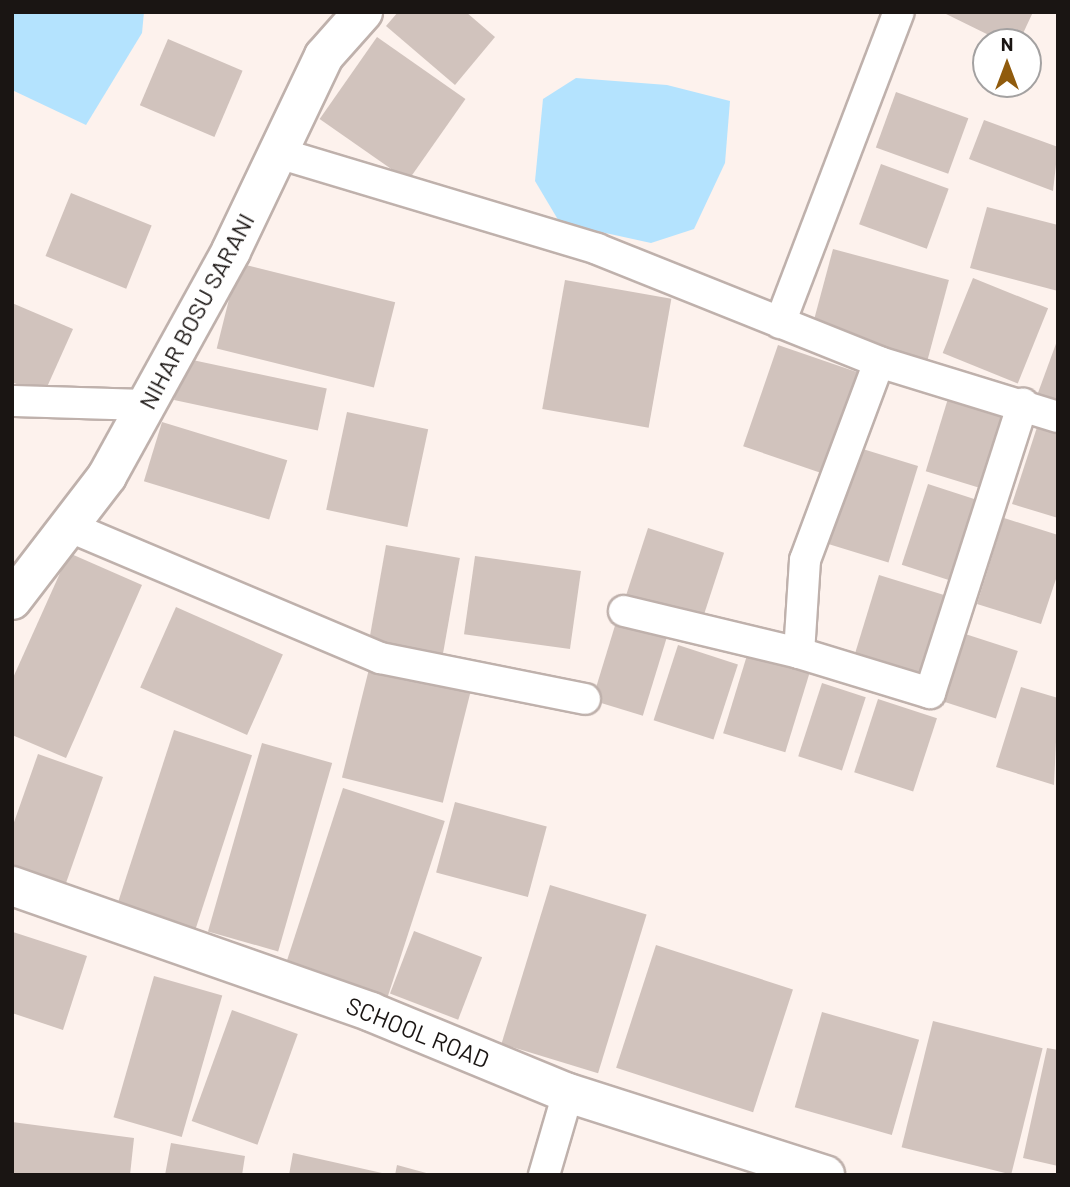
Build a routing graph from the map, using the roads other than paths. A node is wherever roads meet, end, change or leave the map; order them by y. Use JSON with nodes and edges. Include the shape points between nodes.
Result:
{"nodes":[{"id":1,"x":363,"y":12,"type":"edge"},
{"id":2,"x":899,"y":12,"type":"edge"},
{"id":3,"x":278,"y":153,"type":"junction"},
{"id":4,"x":780,"y":323,"type":"junction"},
{"id":5,"x":880,"y":362,"type":"junction"},
{"id":6,"x":12,"y":401,"type":"edge"},
{"id":7,"x":1023,"y":404,"type":"junction"},
{"id":8,"x":146,"y":405,"type":"junction"},
{"id":9,"x":1058,"y":417,"type":"edge"},
{"id":10,"x":70,"y":527,"type":"junction"},
{"id":11,"x":12,"y":600,"type":"edge"},
{"id":12,"x":624,"y":611,"type":"dead end"},
{"id":13,"x":799,"y":653,"type":"junction"},
{"id":14,"x":585,"y":699,"type":"dead end"},
{"id":15,"x":12,"y":886,"type":"edge"},
{"id":16,"x":568,"y":1093,"type":"junction"},
{"id":17,"x":544,"y":1175,"type":"edge"},
{"id":18,"x":825,"y":1175,"type":"edge"}],
"edges":[{"from":1,"to":3,"type":"street","name":"NIHAR BOSU SARANI","via":[[324,55]]},
{"from":2,"to":4,"type":"lane"},
{"from":3,"to":4,"type":"lane","via":[[597,249]]},
{"from":3,"to":8,"type":"street","name":"NIHAR BOSU SARANI","via":[[231,251]]},
{"from":4,"to":5,"type":"lane"},
{"from":5,"to":7,"type":"lane"},
{"from":5,"to":13,"type":"lane","via":[[805,560]]},
{"from":6,"to":8,"type":"lane"},
{"from":7,"to":9,"type":"lane"},
{"from":7,"to":13,"type":"lane","via":[[930,694]]},
{"from":8,"to":10,"type":"street","name":"NIHAR BOSU SARANI","via":[[107,475]]},
{"from":10,"to":11,"type":"street","name":"NIHAR BOSU SARANI"},
{"from":10,"to":14,"type":"lane","via":[[380,658]]},
{"from":12,"to":13,"type":"lane"},
{"from":15,"to":16,"type":"street","name":"SCHOOL ROAD","via":[[371,1012]]},
{"from":16,"to":17,"type":"lane"},
{"from":16,"to":18,"type":"street","name":"SCHOOL ROAD"}]}
